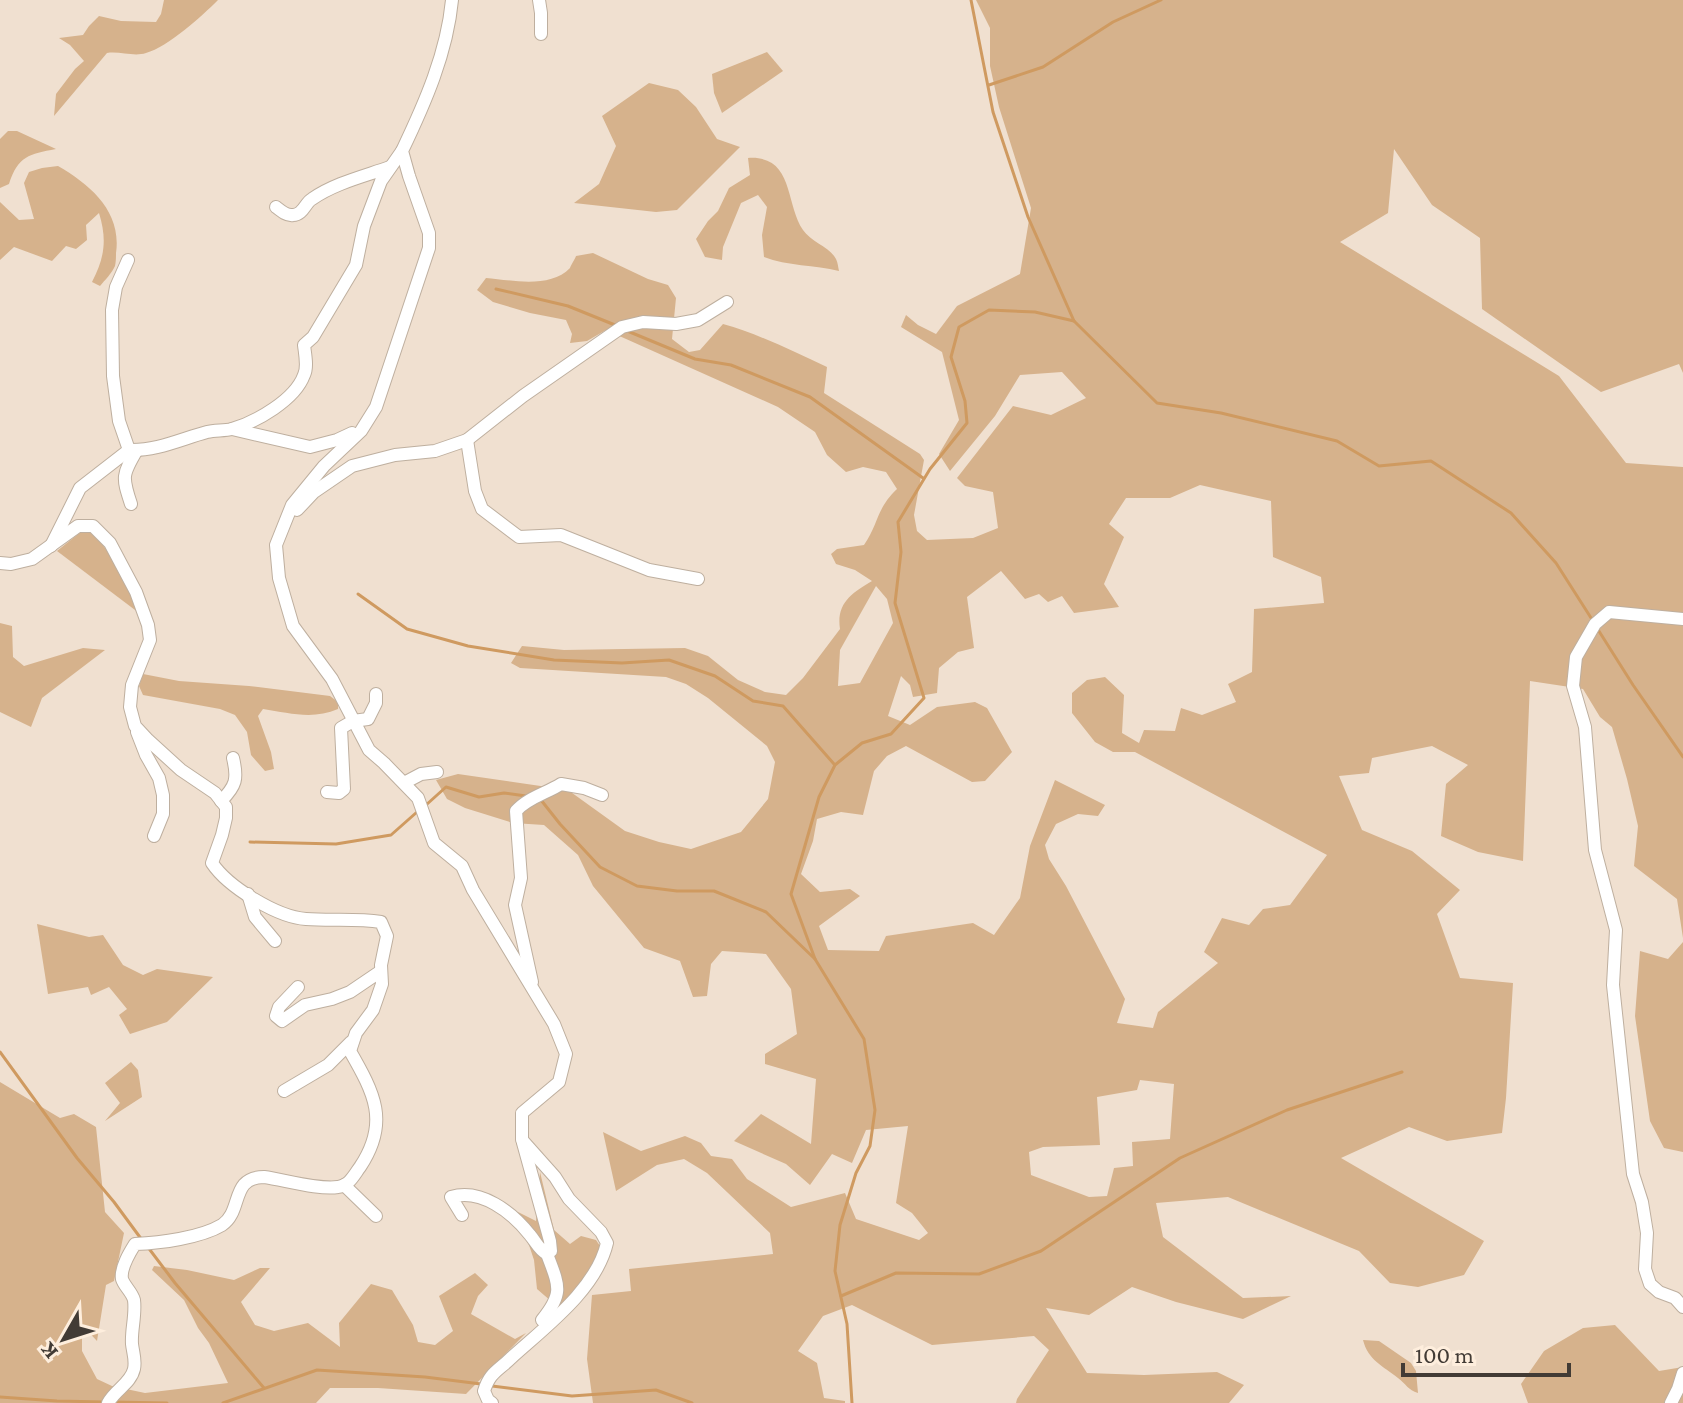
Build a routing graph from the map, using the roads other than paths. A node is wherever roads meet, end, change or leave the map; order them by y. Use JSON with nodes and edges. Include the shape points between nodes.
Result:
{"nodes":[{"id":1,"x":452,"y":0,"type":"edge"},
{"id":2,"x":539,"y":0,"type":"edge"},
{"id":3,"x":541,"y":34,"type":"dead end"},
{"id":4,"x":402,"y":151,"type":"junction"},
{"id":5,"x":390,"y":167,"type":"junction"},
{"id":6,"x":276,"y":207,"type":"dead end"},
{"id":7,"x":128,"y":260,"type":"dead end"},
{"id":8,"x":727,"y":302,"type":"dead end"},
{"id":9,"x":362,"y":428,"type":"junction"},
{"id":10,"x":232,"y":429,"type":"junction"},
{"id":11,"x":467,"y":440,"type":"junction"},
{"id":12,"x":133,"y":450,"type":"junction"},
{"id":13,"x":131,"y":504,"type":"dead end"},
{"id":14,"x":286,"y":521,"type":"junction"},
{"id":15,"x":51,"y":546,"type":"junction"},
{"id":16,"x":0,"y":563,"type":"edge"},
{"id":17,"x":698,"y":579,"type":"dead end"},
{"id":18,"x":1683,"y":619,"type":"edge"},
{"id":19,"x":376,"y":694,"type":"dead end"},
{"id":20,"x":353,"y":721,"type":"junction"},
{"id":21,"x":135,"y":726,"type":"junction"},
{"id":22,"x":233,"y":758,"type":"dead end"},
{"id":23,"x":437,"y":772,"type":"dead end"},
{"id":24,"x":404,"y":783,"type":"junction"},
{"id":25,"x":327,"y":792,"type":"dead end"},
{"id":26,"x":602,"y":795,"type":"dead end"},
{"id":27,"x":221,"y":801,"type":"junction"},
{"id":28,"x":154,"y":836,"type":"dead end"},
{"id":29,"x":248,"y":894,"type":"junction"},
{"id":30,"x":275,"y":941,"type":"dead end"},
{"id":31,"x":381,"y":971,"type":"junction"},
{"id":32,"x":298,"y":987,"type":"dead end"},
{"id":33,"x":535,"y":992,"type":"junction"},
{"id":34,"x":353,"y":1040,"type":"junction"},
{"id":35,"x":284,"y":1091,"type":"dead end"},
{"id":36,"x":522,"y":1140,"type":"junction"},
{"id":37,"x":344,"y":1185,"type":"junction"},
{"id":38,"x":462,"y":1215,"type":"dead end"},
{"id":39,"x":376,"y":1216,"type":"dead end"},
{"id":40,"x":547,"y":1254,"type":"junction"},
{"id":41,"x":1683,"y":1307,"type":"edge"},
{"id":42,"x":540,"y":1331,"type":"junction"},
{"id":43,"x":1683,"y":1373,"type":"edge"},
{"id":44,"x":108,"y":1403,"type":"edge"},
{"id":45,"x":492,"y":1403,"type":"edge"},
{"id":46,"x":1671,"y":1403,"type":"edge"}],
"edges":[{"from":1,"to":4,"type":"street","via":[[450,27]]},
{"from":2,"to":3,"type":"street"},
{"from":4,"to":5,"type":"street"},
{"from":4,"to":9,"type":"street","via":[[429,233],[429,248],[376,407]]},
{"from":5,"to":6,"type":"street","via":[[309,200],[294,215]]},
{"from":5,"to":10,"type":"street","via":[[364,226],[356,265],[304,345],[306,372],[297,389],[265,414]]},
{"from":7,"to":12,"type":"street","via":[[112,310],[112,363],[119,421]]},
{"from":8,"to":11,"type":"street","via":[[698,320],[622,327]]},
{"from":9,"to":10,"type":"street","via":[[310,447]]},
{"from":9,"to":14,"type":"street","via":[[292,505]]},
{"from":10,"to":12,"type":"street"},
{"from":11,"to":14,"type":"street","via":[[352,466],[314,492]]},
{"from":11,"to":17,"type":"street","via":[[482,509],[519,537],[561,535],[649,570]]},
{"from":12,"to":13,"type":"street","via":[[124,482]]},
{"from":12,"to":15,"type":"street","via":[[80,488]]},
{"from":14,"to":20,"type":"street","via":[[276,545],[293,626],[332,679]]},
{"from":15,"to":16,"type":"street","via":[[32,559]]},
{"from":15,"to":21,"type":"street","via":[[78,526],[93,526],[110,543],[136,592],[150,640],[132,685]]},
{"from":18,"to":41,"type":"street","via":[[1609,612],[1595,624],[1576,657],[1573,686],[1585,727],[1595,850],[1616,930],[1613,985],[1633,1174],[1647,1233],[1645,1269],[1650,1284]]},
{"from":19,"to":20,"type":"street","via":[[368,719]]},
{"from":20,"to":24,"type":"street","via":[[369,750]]},
{"from":20,"to":25,"type":"street","via":[[341,728],[344,789]]},
{"from":21,"to":27,"type":"street"},
{"from":21,"to":28,"type":"street","via":[[163,795],[163,814]]},
{"from":22,"to":27,"type":"street","via":[[234,789]]},
{"from":23,"to":24,"type":"street"},
{"from":24,"to":33,"type":"street","via":[[418,798],[434,843],[462,866]]},
{"from":26,"to":33,"type":"street","via":[[561,784],[516,811],[521,878],[515,905]]},
{"from":27,"to":29,"type":"street","via":[[226,818],[212,863]]},
{"from":29,"to":30,"type":"street","via":[[255,917]]},
{"from":29,"to":31,"type":"street","via":[[273,910],[302,919],[381,922],[387,936]]},
{"from":31,"to":32,"type":"street","via":[[350,992],[305,1005],[282,1021],[276,1016],[279,1007]]},
{"from":31,"to":34,"type":"street","via":[[373,1010]]},
{"from":33,"to":36,"type":"street","via":[[566,1054],[559,1082],[522,1113]]},
{"from":34,"to":35,"type":"street","via":[[328,1065]]},
{"from":34,"to":37,"type":"street","via":[[350,1051],[374,1100],[378,1123],[364,1161]]},
{"from":36,"to":40,"type":"street","via":[[550,1241]]},
{"from":36,"to":42,"type":"street","via":[[607,1243],[589,1283]]},
{"from":37,"to":39,"type":"street"},
{"from":37,"to":44,"type":"street","via":[[254,1177],[245,1181],[224,1224],[175,1240],[135,1244],[122,1279],[134,1298],[134,1373]]},
{"from":38,"to":40,"type":"street","via":[[451,1197],[462,1194],[496,1205]]},
{"from":40,"to":42,"type":"street","via":[[558,1283],[556,1301]]},
{"from":42,"to":45,"type":"street","via":[[489,1377],[484,1391]]},
{"from":43,"to":46,"type":"street"}]}
